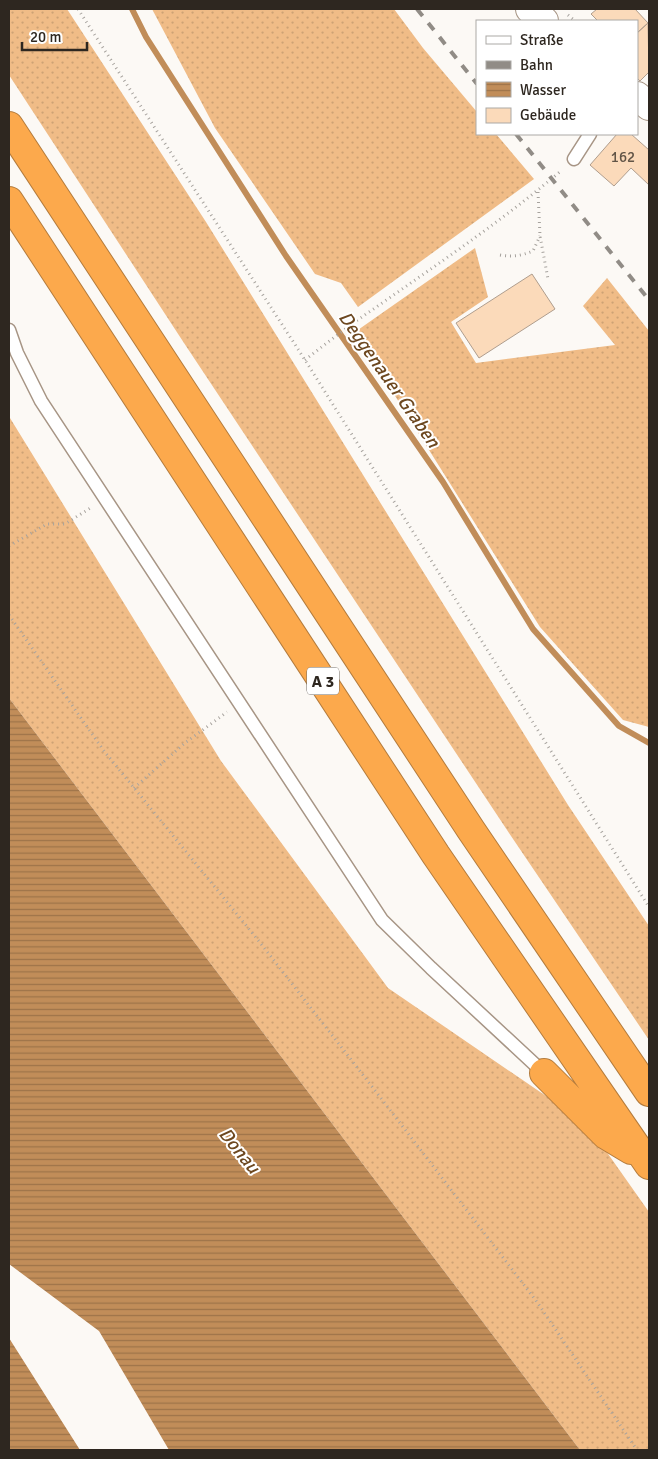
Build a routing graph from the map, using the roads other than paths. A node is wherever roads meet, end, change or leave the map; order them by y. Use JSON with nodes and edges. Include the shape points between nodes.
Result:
{"nodes":[{"id":1,"x":530,"y":9,"type":"edge"},
{"id":2,"x":543,"y":20,"type":"edge"},
{"id":3,"x":638,"y":97,"type":"edge"},
{"id":4,"x":649,"y":106,"type":"edge"},
{"id":5,"x":9,"y":126,"type":"edge"},
{"id":6,"x":589,"y":135,"type":"edge"},
{"id":7,"x":574,"y":159,"type":"dead end"},
{"id":8,"x":9,"y":201,"type":"edge"},
{"id":9,"x":9,"y":330,"type":"edge"},
{"id":10,"x":544,"y":1073,"type":"joint"},
{"id":11,"x":649,"y":1092,"type":"edge"},
{"id":12,"x":646,"y":1161,"type":"edge"}],
"edges":[{"from":1,"to":2,"type":"main road"},
{"from":3,"to":4,"type":"main road"},
{"from":5,"to":11,"type":"highway","number":"A 3","via":[[471,830]]},
{"from":6,"to":7,"type":"lane"},
{"from":8,"to":12,"type":"highway","number":"A 3","via":[[436,855]]},
{"from":9,"to":10,"type":"lane","via":[[41,401],[382,920]]},
{"from":10,"to":12,"type":"highway","via":[[606,1134]]}]}
